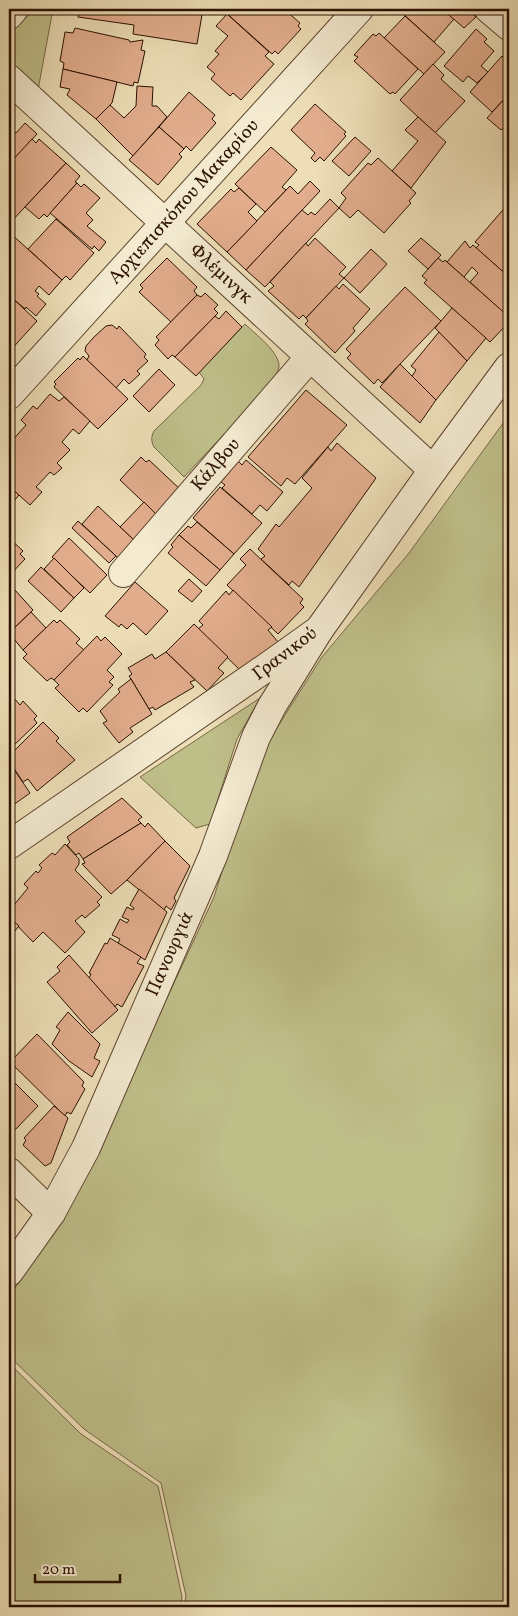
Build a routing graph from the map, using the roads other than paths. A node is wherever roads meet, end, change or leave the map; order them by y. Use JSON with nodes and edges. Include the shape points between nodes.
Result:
{"nodes":[{"id":1,"x":14,"y":9,"type":"edge"},
{"id":2,"x":359,"y":9,"type":"edge"},
{"id":3,"x":488,"y":9,"type":"edge"},
{"id":4,"x":9,"y":15,"type":"edge"},
{"id":5,"x":509,"y":26,"type":"edge"},
{"id":6,"x":9,"y":79,"type":"edge"},
{"id":7,"x":165,"y":223,"type":"junction"},
{"id":8,"x":310,"y":357,"type":"junction"},
{"id":9,"x":509,"y":367,"type":"edge"},
{"id":10,"x":9,"y":395,"type":"edge"},
{"id":11,"x":433,"y":470,"type":"junction"},
{"id":12,"x":123,"y":573,"type":"dead end"},
{"id":13,"x":319,"y":630,"type":"junction"},
{"id":14,"x":9,"y":845,"type":"edge"},
{"id":15,"x":9,"y":1172,"type":"edge"},
{"id":16,"x":51,"y":1213,"type":"junction"},
{"id":17,"x":9,"y":1272,"type":"edge"}],
"edges":[{"from":1,"to":4,"type":"street"},
{"from":2,"to":7,"type":"street","name":"Αρχιεπισκόπου Μακαρίου"},
{"from":3,"to":5,"type":"street"},
{"from":6,"to":7,"type":"street","name":"Φλέμινγκ"},
{"from":7,"to":8,"type":"street","name":"Φλέμινγκ"},
{"from":7,"to":10,"type":"street","name":"Αρχιεπισκόπου Μακαρίου"},
{"from":8,"to":11,"type":"street","name":"Φλέμινγκ"},
{"from":8,"to":12,"type":"street","name":"Κάλβου"},
{"from":9,"to":11,"type":"street","name":"Γρανικού"},
{"from":11,"to":13,"type":"street","name":"Γρανικού"},
{"from":13,"to":14,"type":"street","name":"Γρανικού"},
{"from":13,"to":16,"type":"street","name":"Πανουργιά","via":[[256,737],[213,856],[86,1148]]},
{"from":15,"to":16,"type":"street"},
{"from":16,"to":17,"type":"street","name":"Πανουργιά"}]}
